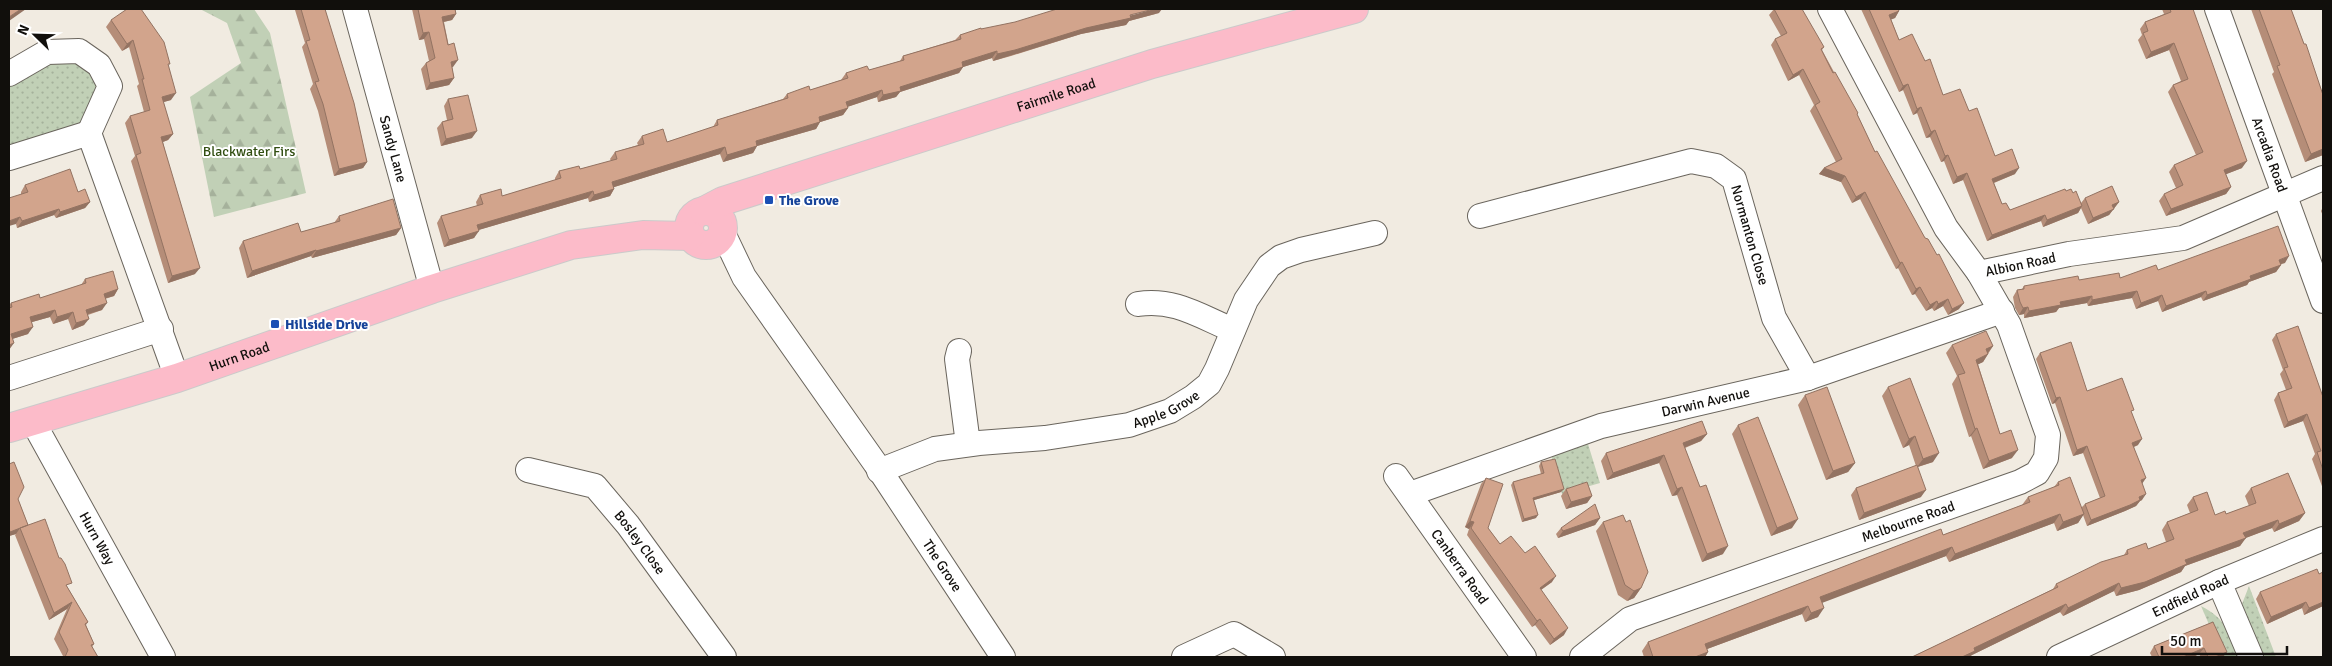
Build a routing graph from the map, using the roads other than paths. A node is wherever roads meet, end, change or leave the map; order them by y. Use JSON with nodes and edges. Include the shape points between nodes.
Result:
{"nodes":[{"id":1,"x":355,"y":9,"type":"edge"},
{"id":2,"x":1830,"y":9,"type":"edge"},
{"id":3,"x":2217,"y":9,"type":"edge"},
{"id":4,"x":1342,"y":10,"type":"edge"},
{"id":5,"x":9,"y":74,"type":"edge"},
{"id":6,"x":89,"y":133,"type":"junction"},
{"id":7,"x":9,"y":158,"type":"edge"},
{"id":8,"x":2323,"y":178,"type":"edge"},
{"id":9,"x":2284,"y":195,"type":"junction"},
{"id":10,"x":1492,"y":218,"type":"dead end"},
{"id":11,"x":707,"y":228,"type":"junction"},
{"id":12,"x":1375,"y":233,"type":"dead end"},
{"id":13,"x":1979,"y":272,"type":"junction"},
{"id":14,"x":432,"y":289,"type":"junction"},
{"id":15,"x":2323,"y":301,"type":"edge"},
{"id":16,"x":1138,"y":304,"type":"dead end"},
{"id":17,"x":2002,"y":311,"type":"junction"},
{"id":18,"x":161,"y":329,"type":"junction"},
{"id":19,"x":1233,"y":330,"type":"junction"},
{"id":20,"x":959,"y":350,"type":"dead end"},
{"id":21,"x":9,"y":378,"type":"edge"},
{"id":22,"x":177,"y":378,"type":"junction"},
{"id":23,"x":1808,"y":378,"type":"junction"},
{"id":24,"x":20,"y":424,"type":"edge"},
{"id":25,"x":968,"y":444,"type":"junction"},
{"id":26,"x":528,"y":470,"type":"dead end"},
{"id":27,"x":879,"y":471,"type":"junction"},
{"id":28,"x":1403,"y":485,"type":"joint"},
{"id":29,"x":2323,"y":539,"type":"edge"},
{"id":30,"x":2219,"y":582,"type":"junction"},
{"id":31,"x":163,"y":657,"type":"edge"},
{"id":32,"x":724,"y":657,"type":"edge"},
{"id":33,"x":1003,"y":657,"type":"edge"},
{"id":34,"x":1184,"y":657,"type":"edge"},
{"id":35,"x":1273,"y":657,"type":"edge"},
{"id":36,"x":1524,"y":657,"type":"edge"},
{"id":37,"x":1582,"y":657,"type":"edge"},
{"id":38,"x":2059,"y":657,"type":"edge"},
{"id":39,"x":2251,"y":657,"type":"edge"}],
"edges":[{"from":1,"to":14,"type":"street","name":"Sandy Lane"},
{"from":2,"to":13,"type":"street","name":"Albion Road","via":[[1946,228]]},
{"from":3,"to":9,"type":"street","name":"Arcadia Road"},
{"from":4,"to":11,"type":"main road","name":"Fairmile Road","via":[[1152,64],[723,201]]},
{"from":5,"to":6,"type":"street","via":[[48,52],[78,51],[99,65],[110,86]]},
{"from":6,"to":7,"type":"street"},
{"from":6,"to":18,"type":"street"},
{"from":8,"to":9,"type":"street","name":"Albion Road"},
{"from":9,"to":13,"type":"street","name":"Albion Road","via":[[2183,238],[2069,254]]},
{"from":9,"to":15,"type":"street","name":"Arcadia Road"},
{"from":10,"to":23,"type":"street","name":"Normanton Close","via":[[1691,161],[1716,166],[1734,179],[1774,318]]},
{"from":11,"to":14,"type":"main road","name":"Hurn Road","via":[[571,245]]},
{"from":11,"to":27,"type":"street","name":"The Grove"},
{"from":12,"to":19,"type":"street","name":"Apple Grove","via":[[1281,257],[1259,280]]},
{"from":13,"to":17,"type":"street","name":"Melbourne Road"},
{"from":14,"to":22,"type":"main road","name":"Hurn Road"},
{"from":16,"to":19,"type":"street","via":[[1155,301],[1175,304]]},
{"from":17,"to":23,"type":"street","name":"Darwin Avenue"},
{"from":17,"to":37,"type":"street","name":"Melbourne Road","via":[[2048,435],[2046,458],[2038,473],[1630,619]]},
{"from":18,"to":21,"type":"street"},
{"from":18,"to":22,"type":"street"},
{"from":19,"to":25,"type":"street","name":"Apple Grove","via":[[1208,384],[1170,411],[1128,425],[1046,438]]},
{"from":20,"to":25,"type":"street","via":[[957,359]]},
{"from":22,"to":24,"type":"main road","name":"Hurn Road"},
{"from":23,"to":28,"type":"street","name":"Darwin Avenue","via":[[1601,426]]},
{"from":24,"to":31,"type":"street","name":"Hurn Way"},
{"from":25,"to":27,"type":"street","name":"Apple Grove","via":[[935,449]]},
{"from":26,"to":32,"type":"street","name":"Bosley Close","via":[[595,486],[628,525]]},
{"from":27,"to":33,"type":"street","name":"The Grove"},
{"from":28,"to":36,"type":"street","name":"Canberra Road"},
{"from":29,"to":30,"type":"street","name":"Endfield Road"},
{"from":30,"to":38,"type":"street","name":"Endfield Road"},
{"from":30,"to":39,"type":"street"},
{"from":34,"to":35,"type":"street","via":[[1234,634]]}]}
